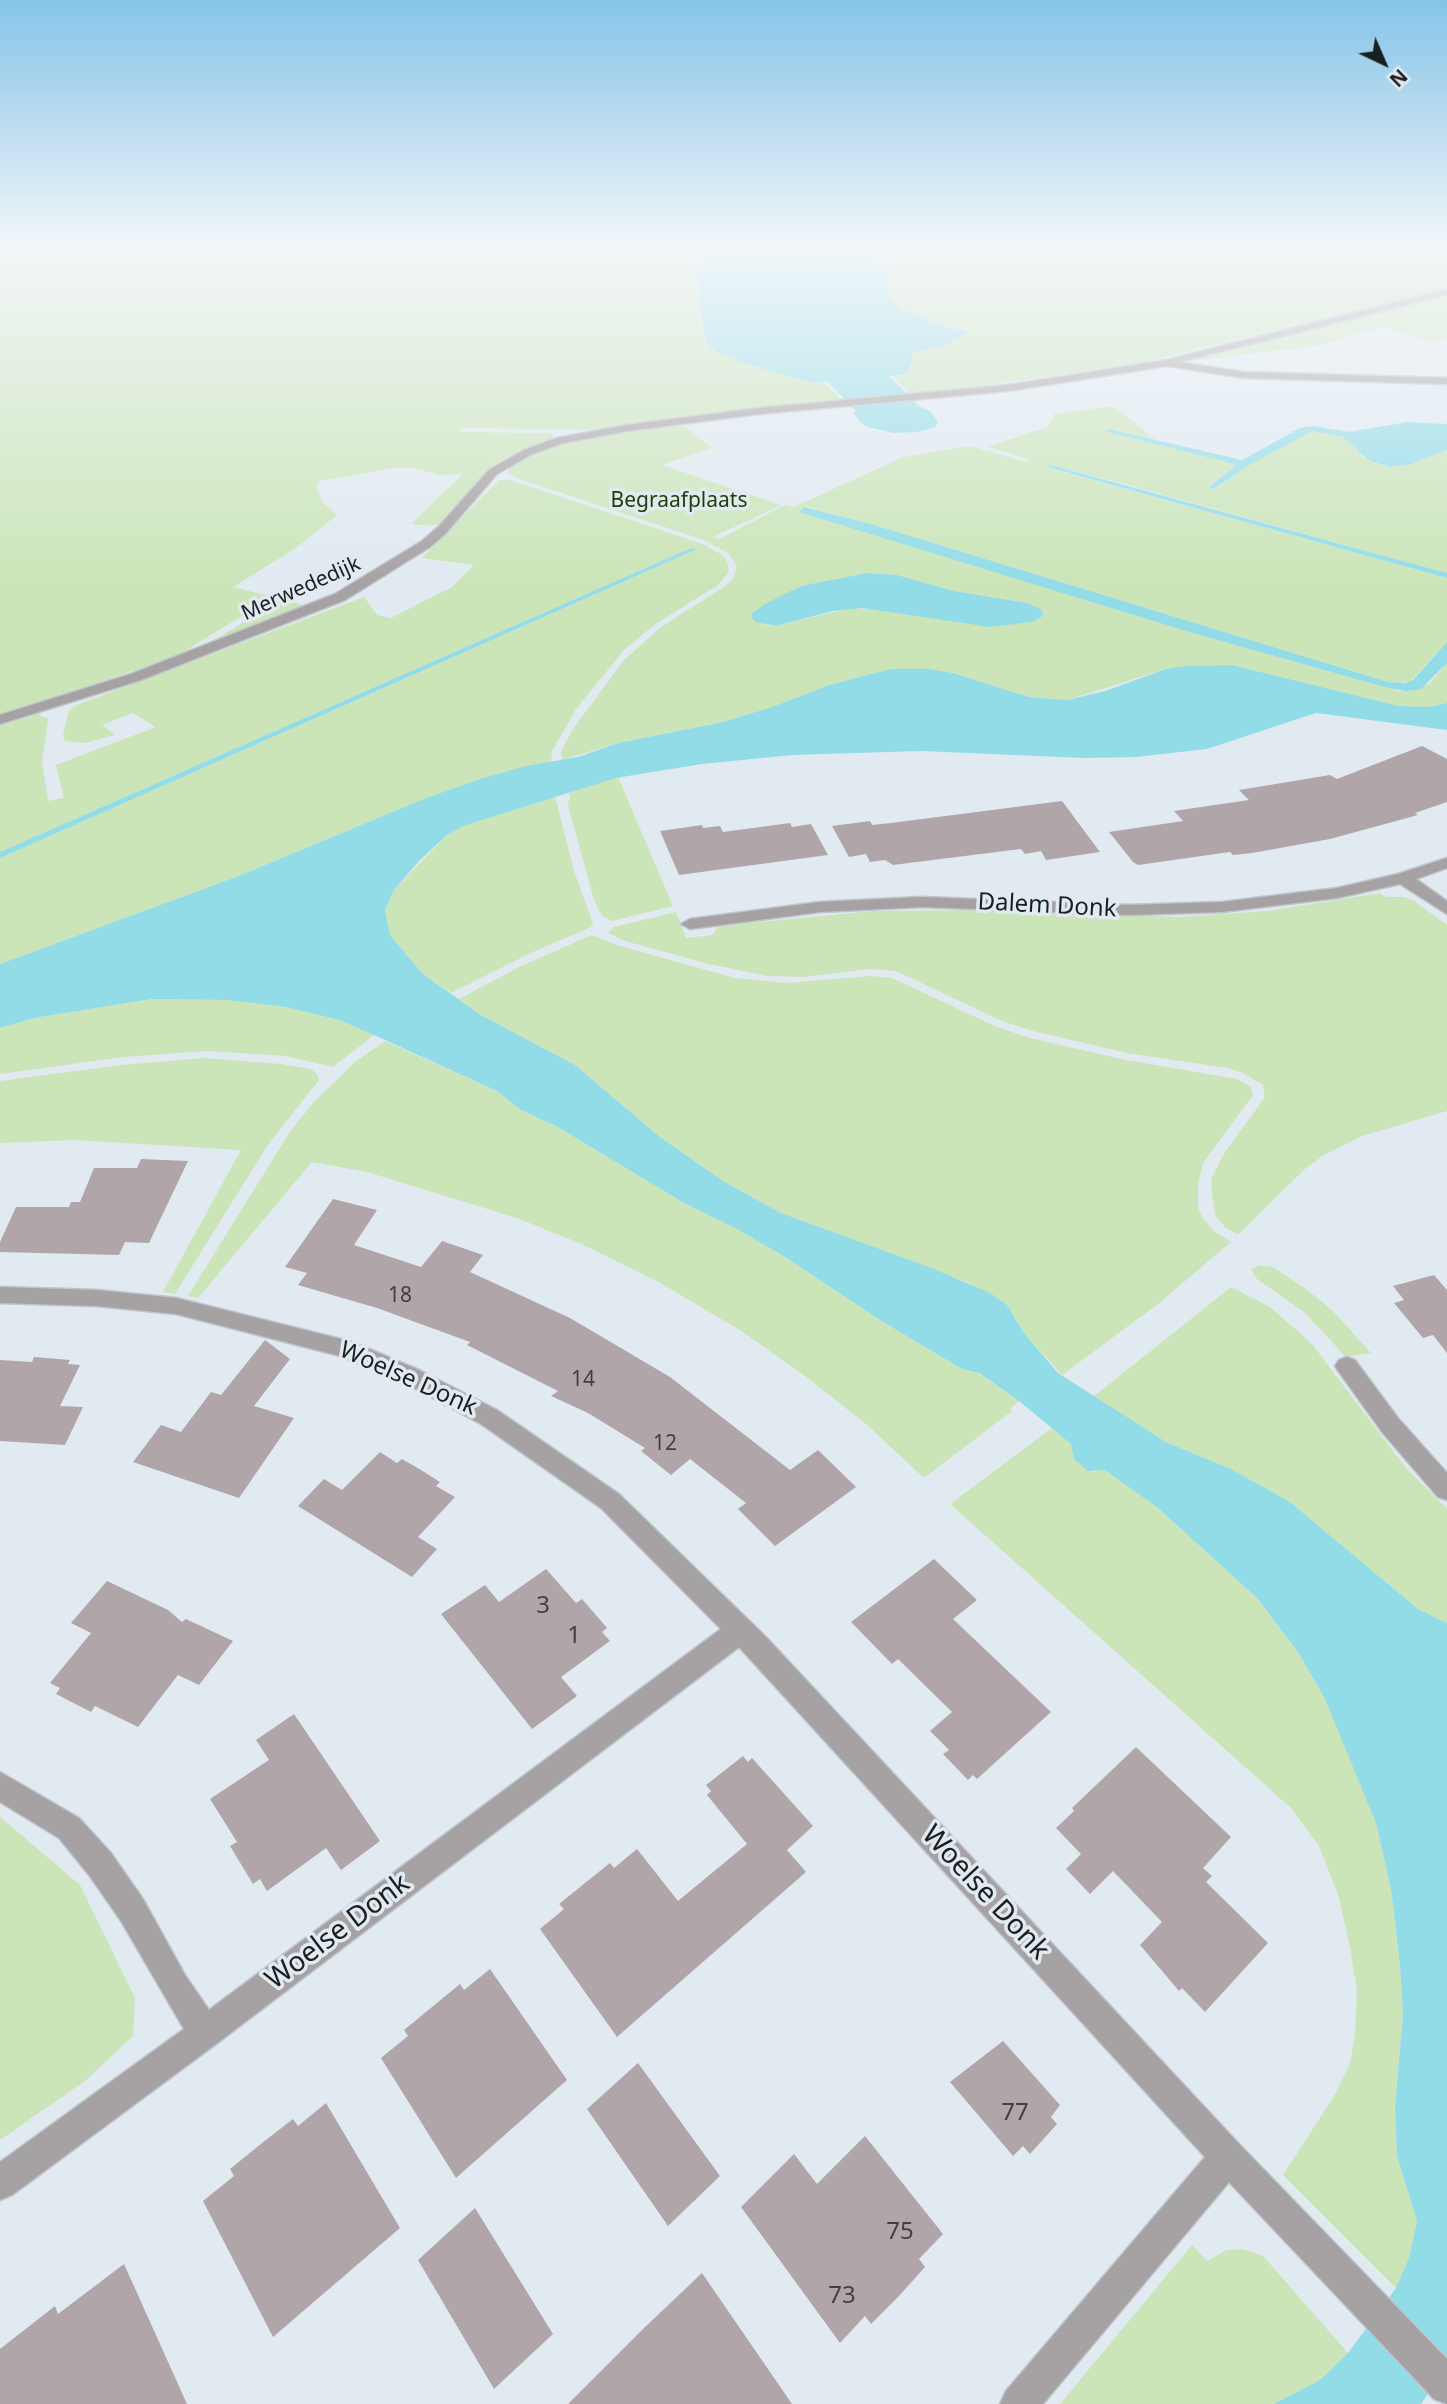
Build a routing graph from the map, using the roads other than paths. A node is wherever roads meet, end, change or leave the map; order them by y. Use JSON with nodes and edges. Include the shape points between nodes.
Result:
{"nodes":[{"id":1,"x":1177,"y":360,"type":"edge"},
{"id":2,"x":1166,"y":363,"type":"junction"},
{"id":3,"x":1447,"y":381,"type":"edge"},
{"id":4,"x":0,"y":720,"type":"edge"},
{"id":5,"x":1447,"y":863,"type":"edge"},
{"id":6,"x":1403,"y":878,"type":"junction"},
{"id":7,"x":1447,"y":909,"type":"edge"},
{"id":8,"x":690,"y":924,"type":"dead end"},
{"id":9,"x":0,"y":1295,"type":"edge"},
{"id":10,"x":1347,"y":1366,"type":"dead end"},
{"id":11,"x":1447,"y":1490,"type":"edge"},
{"id":12,"x":740,"y":1630,"type":"junction"},
{"id":13,"x":0,"y":1786,"type":"edge"},
{"id":14,"x":205,"y":2033,"type":"junction"},
{"id":15,"x":1228,"y":2157,"type":"junction"},
{"id":16,"x":0,"y":2183,"type":"edge"},
{"id":17,"x":1447,"y":2386,"type":"edge"},
{"id":18,"x":1019,"y":2404,"type":"edge"}],
"edges":[{"from":1,"to":2,"type":"street","name":"Merwededijk"},
{"from":2,"to":3,"type":"street","via":[[1244,376]]},
{"from":2,"to":4,"type":"street","name":"Merwededijk","via":[[1008,388],[627,428],[538,447],[493,472],[426,544],[340,597],[136,677]]},
{"from":5,"to":6,"type":"street","name":"Dalem Donk"},
{"from":6,"to":7,"type":"street"},
{"from":6,"to":8,"type":"street","name":"Dalem Donk","via":[[1337,893],[1222,907],[1129,910],[897,903],[779,911]]},
{"from":9,"to":12,"type":"street","name":"Woelse Donk","via":[[176,1306],[345,1348],[411,1376],[489,1417],[611,1501]]},
{"from":10,"to":11,"type":"street","via":[[1390,1425]]},
{"from":12,"to":14,"type":"street","name":"Woelse Donk"},
{"from":12,"to":15,"type":"street","name":"Woelse Donk"},
{"from":13,"to":14,"type":"street","via":[[69,1828],[100,1864]]},
{"from":14,"to":16,"type":"street","name":"Woelse Donk"},
{"from":15,"to":17,"type":"street","name":"Woelse Donk"},
{"from":15,"to":18,"type":"street"}]}
